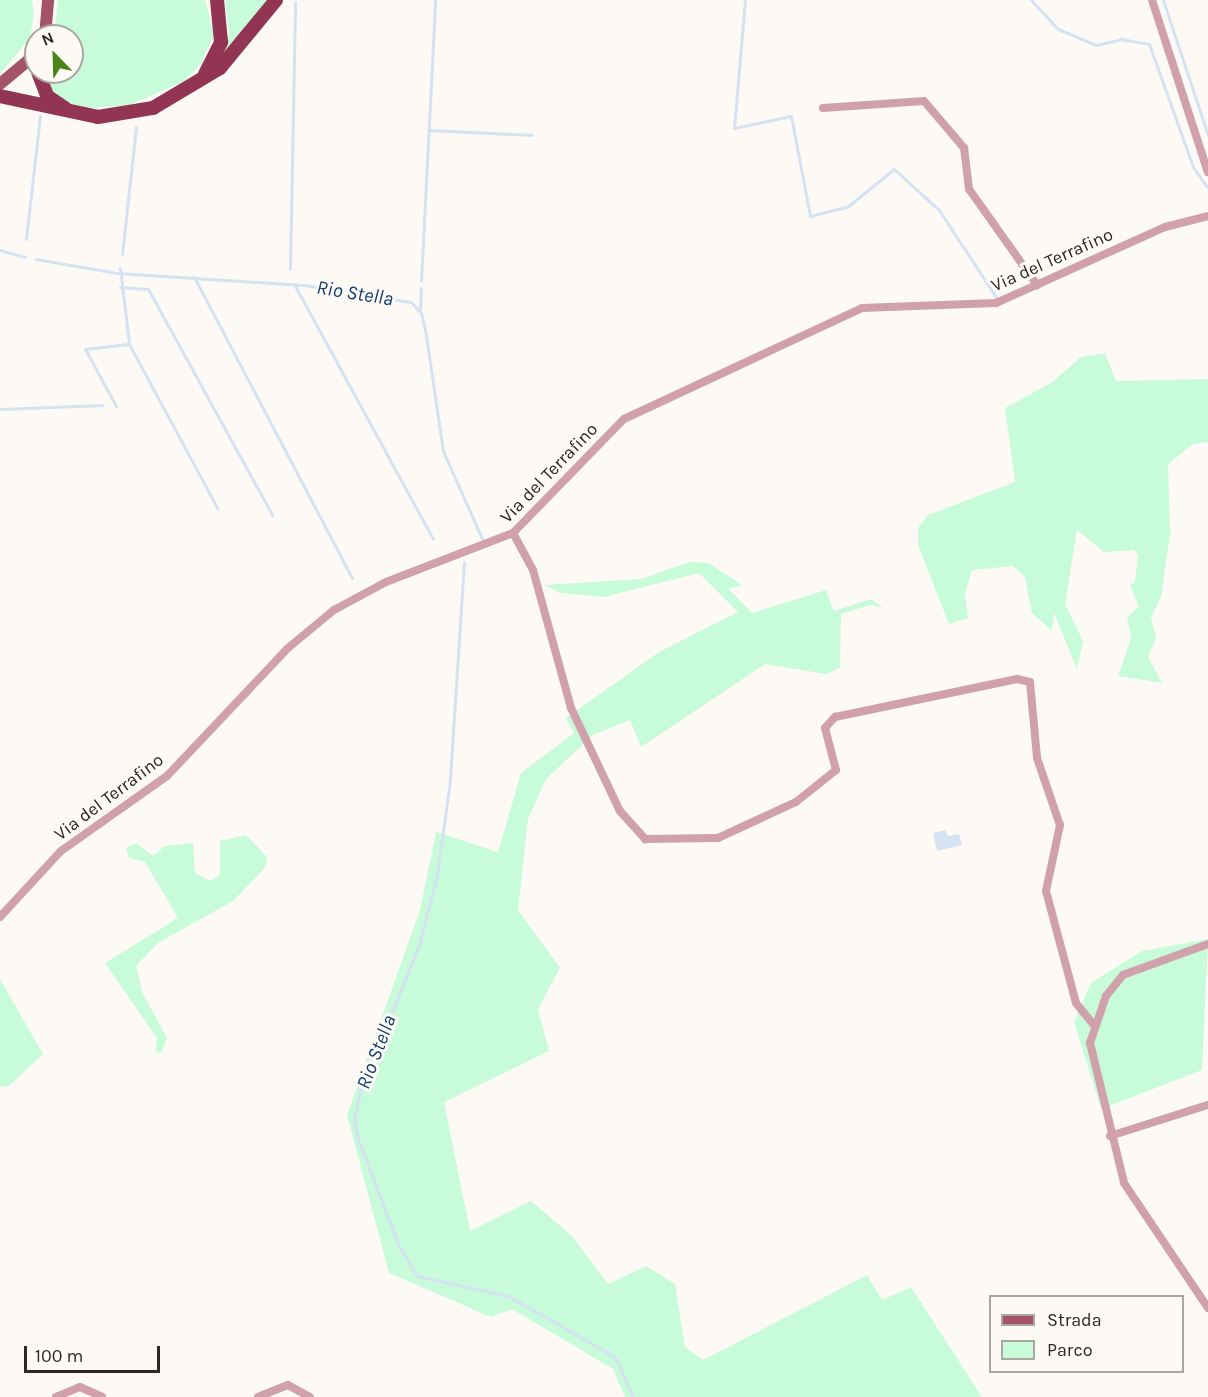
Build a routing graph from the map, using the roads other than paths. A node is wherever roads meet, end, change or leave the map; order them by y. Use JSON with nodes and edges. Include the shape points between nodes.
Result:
{"nodes":[{"id":1,"x":48,"y":0,"type":"edge"},
{"id":2,"x":217,"y":0,"type":"edge"},
{"id":3,"x":276,"y":0,"type":"edge"},
{"id":4,"x":1152,"y":0,"type":"edge"},
{"id":5,"x":46,"y":24,"type":"edge"},
{"id":6,"x":24,"y":64,"type":"edge"},
{"id":7,"x":0,"y":84,"type":"edge"},
{"id":8,"x":42,"y":84,"type":"edge"},
{"id":9,"x":190,"y":90,"type":"junction"},
{"id":10,"x":0,"y":96,"type":"edge"},
{"id":11,"x":823,"y":108,"type":"dead end"},
{"id":12,"x":78,"y":114,"type":"junction"},
{"id":13,"x":1208,"y":172,"type":"edge"},
{"id":14,"x":1208,"y":216,"type":"edge"},
{"id":15,"x":1037,"y":285,"type":"junction"},
{"id":16,"x":513,"y":534,"type":"junction"},
{"id":17,"x":0,"y":917,"type":"edge"},
{"id":18,"x":1208,"y":944,"type":"edge"},
{"id":19,"x":1093,"y":1024,"type":"junction"},
{"id":20,"x":1208,"y":1105,"type":"edge"},
{"id":21,"x":1110,"y":1136,"type":"junction"},
{"id":22,"x":1208,"y":1308,"type":"edge"},
{"id":23,"x":56,"y":1397,"type":"edge"},
{"id":24,"x":102,"y":1397,"type":"edge"},
{"id":25,"x":258,"y":1397,"type":"edge"},
{"id":26,"x":310,"y":1397,"type":"edge"}],
"edges":[{"from":1,"to":5,"type":"main road"},
{"from":2,"to":9,"type":"highway","via":[[223,25],[219,49]]},
{"from":3,"to":9,"type":"highway","via":[[236,53]]},
{"from":4,"to":13,"type":"street"},
{"from":6,"to":7,"type":"main road"},
{"from":8,"to":12,"type":"highway","via":[[47,96]]},
{"from":9,"to":12,"type":"highway","via":[[140,113]]},
{"from":10,"to":12,"type":"highway"},
{"from":11,"to":15,"type":"street","via":[[924,101],[964,148],[969,189]]},
{"from":14,"to":15,"type":"street","name":"Via del Terrafino","via":[[1165,227]]},
{"from":15,"to":16,"type":"street","name":"Via del Terrafino","via":[[984,305],[862,308],[647,406],[606,436]]},
{"from":16,"to":17,"type":"street","name":"Via del Terrafino","via":[[386,582],[334,610],[288,648],[167,776],[61,851]]},
{"from":16,"to":19,"type":"street","via":[[531,564],[572,708],[620,811],[645,839],[718,838],[796,802],[836,770],[825,729],[835,717],[1017,679],[1030,682],[1037,758],[1060,825],[1046,891],[1076,1002]]},
{"from":18,"to":19,"type":"street","via":[[1124,975]]},
{"from":19,"to":21,"type":"street","via":[[1092,1064]]},
{"from":20,"to":21,"type":"street"},
{"from":21,"to":22,"type":"street","via":[[1124,1183]]},
{"from":23,"to":24,"type":"street","via":[[80,1387]]},
{"from":25,"to":26,"type":"street","via":[[288,1385]]}]}
